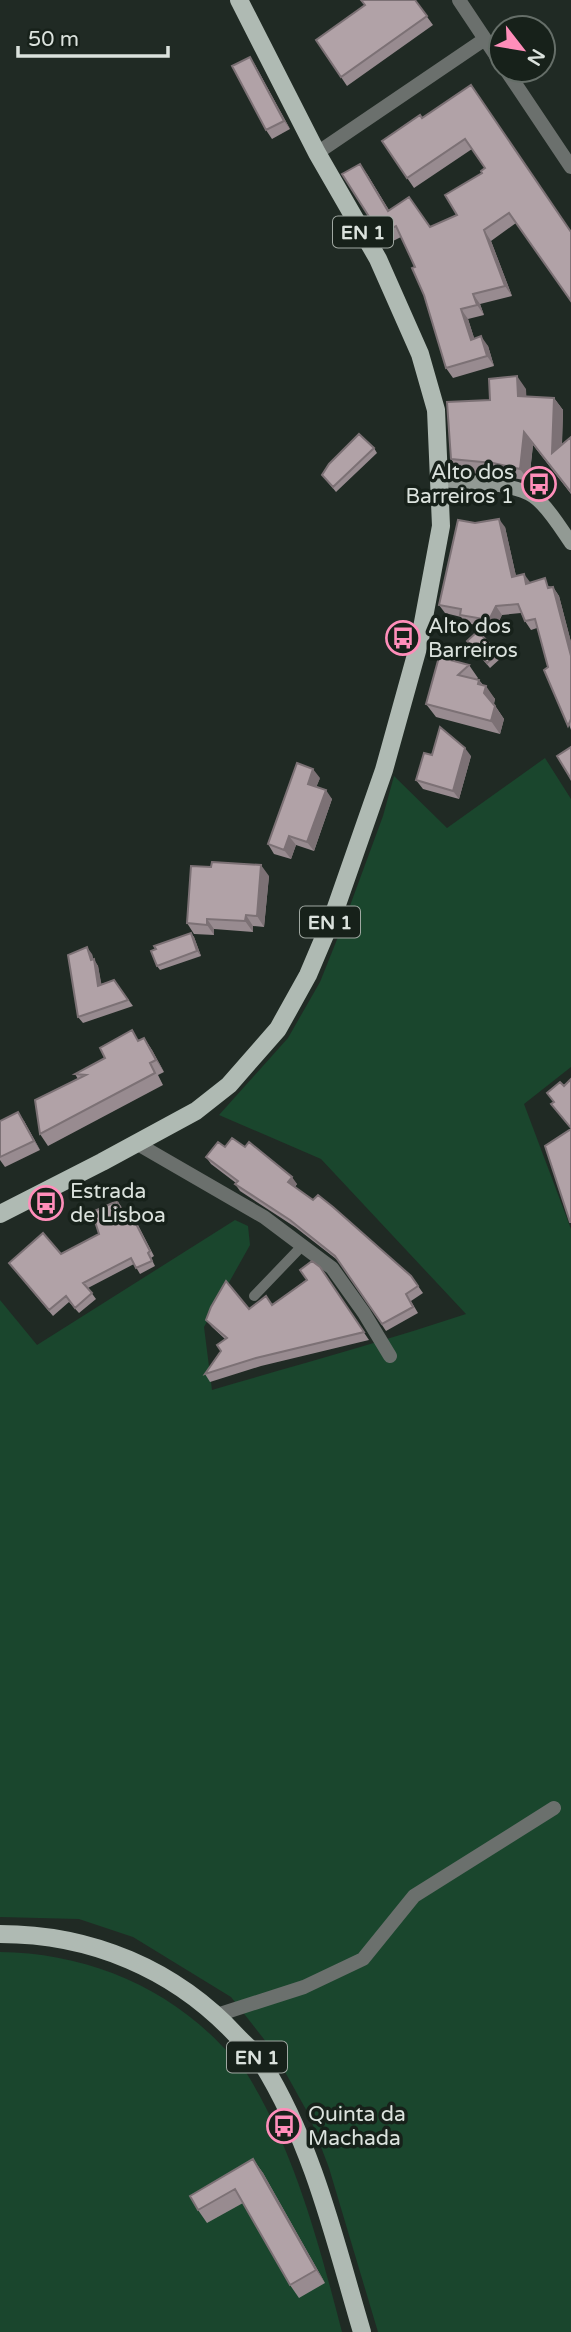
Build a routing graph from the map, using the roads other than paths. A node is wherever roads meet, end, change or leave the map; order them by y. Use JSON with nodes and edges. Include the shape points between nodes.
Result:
{"nodes":[{"id":1,"x":239,"y":0,"type":"edge"},
{"id":2,"x":459,"y":0,"type":"edge"},
{"id":3,"x":485,"y":39,"type":"junction"},
{"id":4,"x":487,"y":42,"type":"edge"},
{"id":5,"x":515,"y":84,"type":"edge"},
{"id":6,"x":317,"y":153,"type":"junction"},
{"id":7,"x":571,"y":167,"type":"edge"},
{"id":8,"x":440,"y":480,"type":"junction"},
{"id":9,"x":571,"y":544,"type":"edge"},
{"id":10,"x":136,"y":1143,"type":"junction"},
{"id":11,"x":0,"y":1214,"type":"edge"},
{"id":12,"x":302,"y":1246,"type":"junction"},
{"id":13,"x":254,"y":1296,"type":"dead end"},
{"id":14,"x":390,"y":1356,"type":"dead end"},
{"id":15,"x":554,"y":1808,"type":"dead end"},
{"id":16,"x":0,"y":1934,"type":"edge"},
{"id":17,"x":217,"y":2015,"type":"junction"},
{"id":18,"x":362,"y":2332,"type":"edge"}],
"edges":[{"from":1,"to":6,"type":"main road","number":"EN 1"},
{"from":2,"to":3,"type":"street"},
{"from":3,"to":4,"type":"street"},
{"from":3,"to":6,"type":"street"},
{"from":5,"to":7,"type":"street"},
{"from":6,"to":8,"type":"main road","number":"EN 1","via":[[378,259],[420,354],[436,410]]},
{"from":8,"to":9,"type":"street","via":[[533,496]]},
{"from":8,"to":10,"type":"main road","number":"EN 1","via":[[441,526],[407,690],[370,811],[308,975],[278,1029],[229,1085],[196,1111]]},
{"from":10,"to":11,"type":"main road","number":"EN 1"},
{"from":10,"to":12,"type":"street","via":[[264,1217]]},
{"from":12,"to":13,"type":"lane"},
{"from":12,"to":14,"type":"street","via":[[332,1268]]},
{"from":15,"to":17,"type":"street","via":[[414,1896],[363,1959],[304,1987]]},
{"from":16,"to":17,"type":"main road","number":"EN 1","via":[[76,1942],[125,1956]]},
{"from":17,"to":18,"type":"main road","number":"EN 1","via":[[261,2061],[294,2122]]}]}
